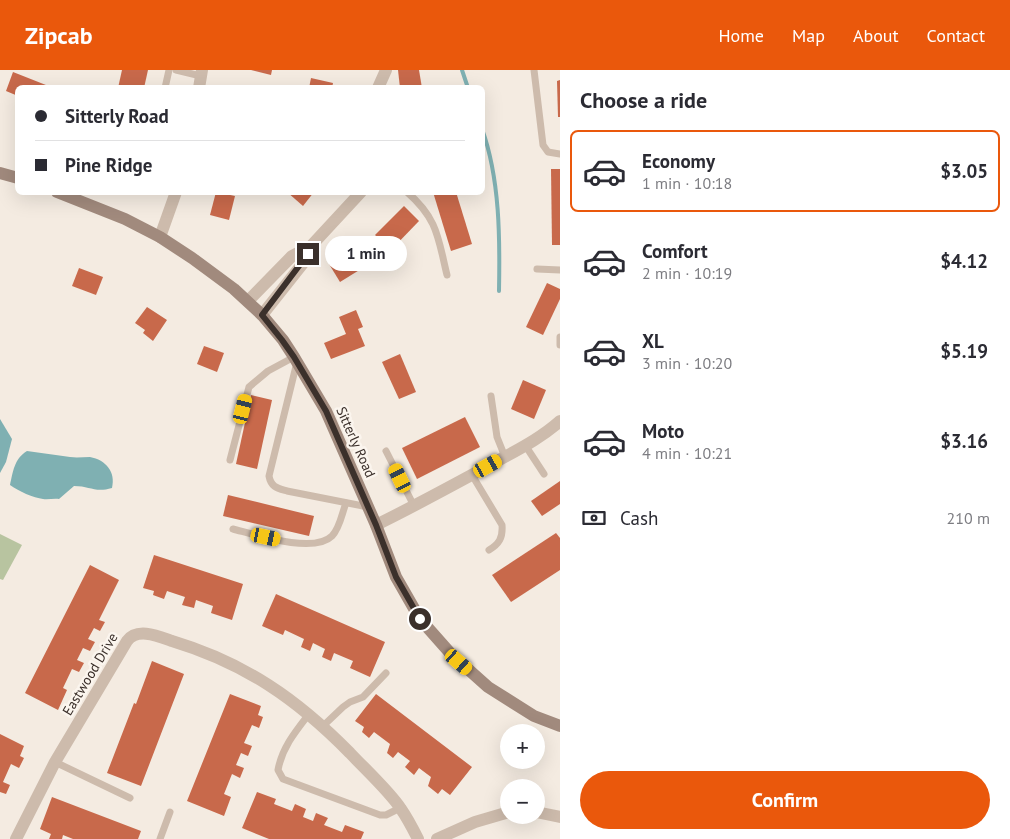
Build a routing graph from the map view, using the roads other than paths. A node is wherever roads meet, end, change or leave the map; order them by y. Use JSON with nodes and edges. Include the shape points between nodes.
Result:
{"nodes":[{"id":1,"x":169,"y":70,"type":"edge"},
{"id":2,"x":176,"y":70,"type":"edge"},
{"id":3,"x":386,"y":70,"type":"edge"},
{"id":4,"x":534,"y":70,"type":"edge"},
{"id":5,"x":201,"y":78,"type":"edge"},
{"id":6,"x":166,"y":85,"type":"edge"},
{"id":7,"x":379,"y":85,"type":"edge"},
{"id":8,"x":560,"y":154,"type":"edge"},
{"id":9,"x":0,"y":172,"type":"edge"},
{"id":10,"x":15,"y":177,"type":"edge"},
{"id":11,"x":65,"y":195,"type":"edge"},
{"id":12,"x":175,"y":195,"type":"edge"},
{"id":13,"x":358,"y":195,"type":"edge"},
{"id":14,"x":410,"y":195,"type":"edge"},
{"id":15,"x":160,"y":237,"type":"junction"},
{"id":16,"x":311,"y":246,"type":"junction"},
{"id":17,"x":537,"y":269,"type":"dead end"},
{"id":18,"x":560,"y":270,"type":"edge"},
{"id":19,"x":446,"y":275,"type":"dead end"},
{"id":20,"x":248,"y":301,"type":"junction"},
{"id":21,"x":262,"y":315,"type":"junction"},
{"id":22,"x":560,"y":337,"type":"edge"},
{"id":23,"x":560,"y":345,"type":"edge"},
{"id":24,"x":296,"y":359,"type":"junction"},
{"id":25,"x":491,"y":396,"type":"dead end"},
{"id":26,"x":560,"y":421,"type":"edge"},
{"id":27,"x":525,"y":445,"type":"junction"},
{"id":28,"x":386,"y":451,"type":"dead end"},
{"id":29,"x":505,"y":457,"type":"junction"},
{"id":30,"x":230,"y":460,"type":"dead end"},
{"id":31,"x":544,"y":474,"type":"dead end"},
{"id":32,"x":472,"y":475,"type":"junction"},
{"id":33,"x":346,"y":503,"type":"junction"},
{"id":34,"x":414,"y":506,"type":"junction"},
{"id":35,"x":368,"y":507,"type":"junction"},
{"id":36,"x":376,"y":525,"type":"junction"},
{"id":37,"x":233,"y":529,"type":"dead end"},
{"id":38,"x":489,"y":550,"type":"dead end"},
{"id":39,"x":386,"y":673,"type":"dead end"},
{"id":40,"x":309,"y":714,"type":"junction"},
{"id":41,"x":323,"y":726,"type":"junction"},
{"id":42,"x":560,"y":726,"type":"edge"},
{"id":43,"x":55,"y":762,"type":"junction"},
{"id":44,"x":130,"y":798,"type":"dead end"},
{"id":45,"x":400,"y":808,"type":"junction"},
{"id":46,"x":170,"y":812,"type":"dead end"},
{"id":47,"x":545,"y":814,"type":"edge"},
{"id":48,"x":500,"y":815,"type":"edge"},
{"id":49,"x":560,"y":817,"type":"edge"},
{"id":50,"x":16,"y":839,"type":"edge"},
{"id":51,"x":160,"y":839,"type":"edge"},
{"id":52,"x":418,"y":839,"type":"edge"},
{"id":53,"x":437,"y":839,"type":"edge"}],
"edges":[{"from":1,"to":6,"type":"lane"},
{"from":2,"to":5,"type":"lane"},
{"from":3,"to":7,"type":"street"},
{"from":4,"to":8,"type":"lane","via":[[543,145],[548,152]]},
{"from":9,"to":10,"type":"street"},
{"from":11,"to":15,"type":"street","name":"Sitterly Road"},
{"from":12,"to":15,"type":"street"},
{"from":13,"to":16,"type":"street"},
{"from":14,"to":19,"type":"lane","via":[[436,229]]},
{"from":15,"to":20,"type":"street","name":"Sitterly Road"},
{"from":16,"to":20,"type":"street","via":[[292,256]]},
{"from":16,"to":21,"type":"street","via":[[304,262]]},
{"from":17,"to":18,"type":"lane"},
{"from":20,"to":21,"type":"street","name":"Sitterly Road"},
{"from":21,"to":24,"type":"street","name":"Sitterly Road"},
{"from":22,"to":23,"type":"lane"},
{"from":24,"to":30,"type":"lane","via":[[268,371],[249,387]]},
{"from":24,"to":33,"type":"lane","via":[[270,482],[287,491]]},
{"from":24,"to":35,"type":"street","name":"Sitterly Road","via":[[326,411]]},
{"from":25,"to":29,"type":"lane","via":[[497,437]]},
{"from":26,"to":27,"type":"street"},
{"from":27,"to":29,"type":"street"},
{"from":27,"to":31,"type":"lane"},
{"from":28,"to":34,"type":"lane"},
{"from":29,"to":32,"type":"street"},
{"from":32,"to":34,"type":"street"},
{"from":32,"to":38,"type":"lane","via":[[502,526],[501,540]]},
{"from":33,"to":35,"type":"lane"},
{"from":33,"to":37,"type":"lane","via":[[333,535],[318,543],[300,544]]},
{"from":34,"to":36,"type":"street"},
{"from":35,"to":36,"type":"street","name":"Sitterly Road"},
{"from":36,"to":42,"type":"street","name":"Sitterly Road","via":[[396,577],[420,619],[451,654],[510,702]]},
{"from":39,"to":41,"type":"lane","via":[[364,697],[350,702]]},
{"from":40,"to":41,"type":"street","name":"Eastwood Drive"},
{"from":40,"to":43,"type":"street","name":"Eastwood Drive","via":[[256,676],[216,657],[165,638],[138,633],[127,641]]},
{"from":40,"to":45,"type":"lane","via":[[285,749],[278,770],[284,779],[380,815],[386,816]]},
{"from":41,"to":45,"type":"street","name":"Eastwood Drive"},
{"from":43,"to":44,"type":"lane"},
{"from":43,"to":50,"type":"street","name":"Eastwood Drive"},
{"from":45,"to":52,"type":"street","name":"Eastwood Drive"},
{"from":46,"to":51,"type":"lane"},
{"from":47,"to":49,"type":"street"},
{"from":48,"to":53,"type":"street"}]}
